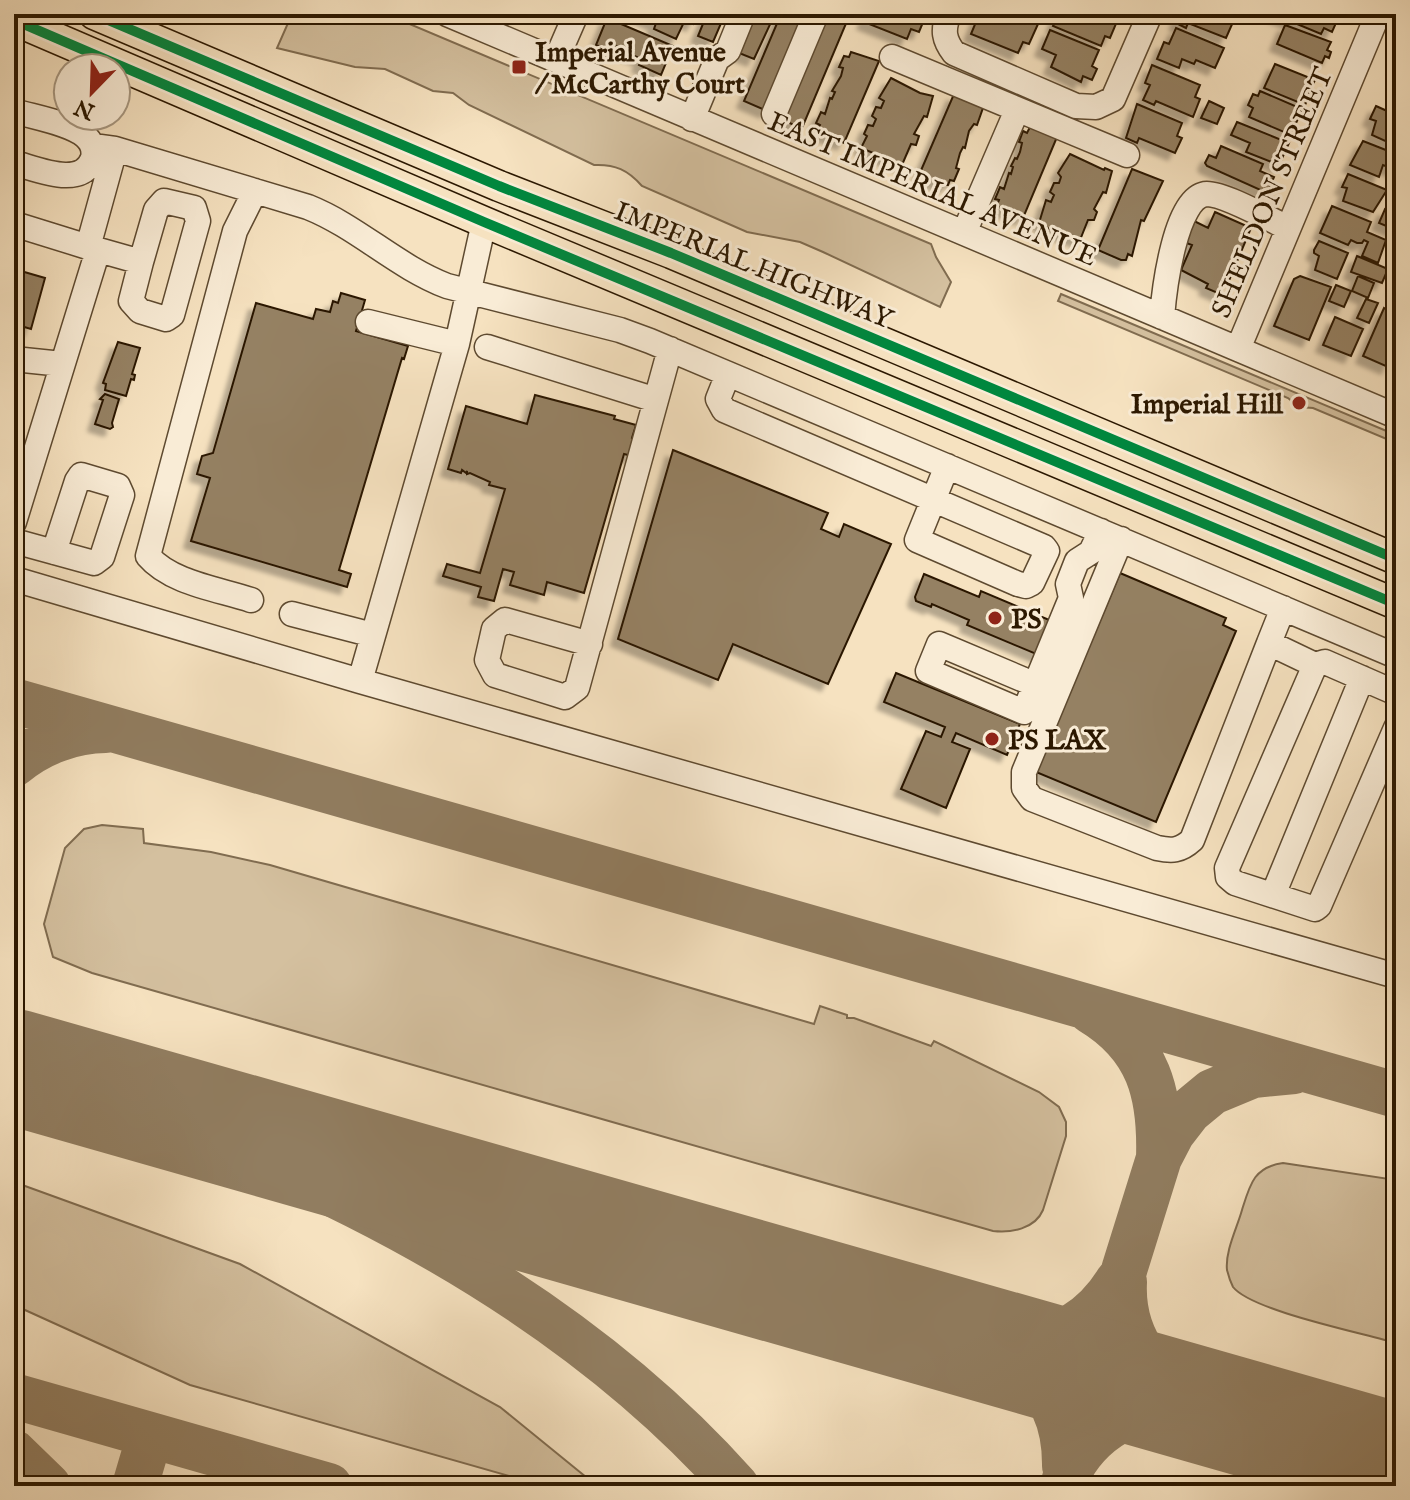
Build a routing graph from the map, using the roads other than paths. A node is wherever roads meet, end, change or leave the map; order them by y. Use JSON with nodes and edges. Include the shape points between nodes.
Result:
{"nodes":[{"id":1,"x":94,"y":14,"type":"edge"},
{"id":2,"x":447,"y":14,"type":"edge"},
{"id":3,"x":576,"y":14,"type":"edge"},
{"id":4,"x":728,"y":14,"type":"edge"},
{"id":5,"x":743,"y":14,"type":"edge"},
{"id":6,"x":816,"y":14,"type":"edge"},
{"id":7,"x":949,"y":14,"type":"edge"},
{"id":8,"x":1150,"y":14,"type":"edge"},
{"id":9,"x":1378,"y":14,"type":"edge"},
{"id":10,"x":14,"y":20,"type":"edge"},
{"id":11,"x":892,"y":57,"type":"dead end"},
{"id":12,"x":717,"y":59,"type":"junction"},
{"id":13,"x":556,"y":60,"type":"junction"},
{"id":14,"x":1017,"y":110,"type":"junction"},
{"id":15,"x":14,"y":111,"type":"edge"},
{"id":16,"x":692,"y":119,"type":"junction"},
{"id":17,"x":760,"y":147,"type":"junction"},
{"id":18,"x":104,"y":148,"type":"junction"},
{"id":19,"x":1127,"y":155,"type":"dead end"},
{"id":20,"x":14,"y":163,"type":"edge"},
{"id":21,"x":499,"y":186,"type":"junction"},
{"id":22,"x":255,"y":191,"type":"junction"},
{"id":23,"x":484,"y":222,"type":"junction"},
{"id":24,"x":14,"y":224,"type":"edge"},
{"id":25,"x":1288,"y":228,"type":"junction"},
{"id":26,"x":964,"y":233,"type":"junction"},
{"id":27,"x":93,"y":248,"type":"junction"},
{"id":28,"x":141,"y":262,"type":"dead end"},
{"id":29,"x":470,"y":292,"type":"junction"},
{"id":30,"x":1162,"y":317,"type":"junction"},
{"id":31,"x":368,"y":322,"type":"dead end"},
{"id":32,"x":457,"y":344,"type":"junction"},
{"id":33,"x":487,"y":347,"type":"dead end"},
{"id":34,"x":670,"y":349,"type":"junction"},
{"id":35,"x":1238,"y":349,"type":"junction"},
{"id":36,"x":14,"y":359,"type":"edge"},
{"id":37,"x":62,"y":364,"type":"junction"},
{"id":38,"x":728,"y":374,"type":"junction"},
{"id":39,"x":656,"y":400,"type":"junction"},
{"id":40,"x":1396,"y":416,"type":"edge"},
{"id":41,"x":838,"y":420,"type":"junction"},
{"id":42,"x":825,"y":453,"type":"junction"},
{"id":43,"x":947,"y":466,"type":"junction"},
{"id":44,"x":934,"y":500,"type":"junction"},
{"id":45,"x":14,"y":522,"type":"edge"},
{"id":46,"x":14,"y":541,"type":"edge"},
{"id":47,"x":1104,"y":541,"type":"junction"},
{"id":48,"x":54,"y":552,"type":"dead end"},
{"id":49,"x":1396,"y":559,"type":"edge"},
{"id":50,"x":14,"y":579,"type":"edge"},
{"id":51,"x":251,"y":600,"type":"dead end"},
{"id":52,"x":1396,"y":604,"type":"edge"},
{"id":53,"x":1283,"y":608,"type":"junction"},
{"id":54,"x":292,"y":614,"type":"dead end"},
{"id":55,"x":373,"y":635,"type":"junction"},
{"id":56,"x":1269,"y":643,"type":"junction"},
{"id":57,"x":590,"y":644,"type":"dead end"},
{"id":58,"x":1396,"y":656,"type":"edge"},
{"id":59,"x":1315,"y":665,"type":"junction"},
{"id":60,"x":360,"y":681,"type":"junction"},
{"id":61,"x":1360,"y":684,"type":"junction"},
{"id":62,"x":1036,"y":685,"type":"dead end"},
{"id":63,"x":1396,"y":693,"type":"edge"},
{"id":64,"x":1396,"y":706,"type":"edge"},
{"id":65,"x":1396,"y":728,"type":"edge"},
{"id":66,"x":1273,"y":895,"type":"junction"},
{"id":67,"x":1396,"y":976,"type":"edge"}],
"edges":[{"from":1,"to":21,"type":"main road","name":"IMPERIAL HIGHWAY"},
{"from":2,"to":13,"type":"street","name":"EAST IMPERIAL AVENUE"},
{"from":3,"to":13,"type":"street"},
{"from":4,"to":12,"type":"street","via":[[714,48]]},
{"from":5,"to":12,"type":"street","via":[[728,51]]},
{"from":6,"to":17,"type":"street"},
{"from":7,"to":8,"type":"street","via":[[943,26],[954,53],[1076,106],[1096,107],[1113,99]]},
{"from":9,"to":25,"type":"street","name":"SHELDON STREET"},
{"from":10,"to":23,"type":"main road"},
{"from":11,"to":14,"type":"street"},
{"from":12,"to":16,"type":"street"},
{"from":13,"to":16,"type":"street","name":"EAST IMPERIAL AVENUE"},
{"from":14,"to":19,"type":"street"},
{"from":14,"to":26,"type":"street"},
{"from":15,"to":18,"type":"street","via":[[75,129]]},
{"from":16,"to":17,"type":"street","name":"EAST IMPERIAL AVENUE"},
{"from":17,"to":26,"type":"street","name":"EAST IMPERIAL AVENUE"},
{"from":18,"to":20,"type":"street","via":[[75,174],[62,176]]},
{"from":18,"to":22,"type":"street"},
{"from":18,"to":27,"type":"street"},
{"from":21,"to":23,"type":"main road"},
{"from":21,"to":49,"type":"main road","name":"IMPERIAL HIGHWAY","via":[[671,253]]},
{"from":22,"to":29,"type":"street","via":[[319,212],[425,278]]},
{"from":22,"to":51,"type":"street","via":[[235,231],[148,556],[158,568]]},
{"from":23,"to":29,"type":"street"},
{"from":23,"to":52,"type":"main road"},
{"from":24,"to":27,"type":"street"},
{"from":25,"to":30,"type":"street","via":[[1216,195],[1192,200],[1167,272]]},
{"from":25,"to":35,"type":"street","name":"SHELDON STREET"},
{"from":26,"to":30,"type":"street","name":"EAST IMPERIAL AVENUE"},
{"from":27,"to":28,"type":"street"},
{"from":27,"to":37,"type":"street"},
{"from":29,"to":32,"type":"street"},
{"from":29,"to":34,"type":"street","via":[[620,330]]},
{"from":30,"to":35,"type":"street","name":"EAST IMPERIAL AVENUE"},
{"from":31,"to":32,"type":"street"},
{"from":32,"to":55,"type":"street"},
{"from":33,"to":39,"type":"street"},
{"from":34,"to":38,"type":"street"},
{"from":34,"to":39,"type":"street"},
{"from":35,"to":40,"type":"street","name":"EAST IMPERIAL AVENUE"},
{"from":36,"to":37,"type":"street"},
{"from":37,"to":45,"type":"street"},
{"from":38,"to":41,"type":"street"},
{"from":38,"to":42,"type":"street","via":[[718,399],[724,410]]},
{"from":39,"to":57,"type":"street"},
{"from":41,"to":42,"type":"street"},
{"from":41,"to":43,"type":"street"},
{"from":42,"to":44,"type":"street"},
{"from":43,"to":44,"type":"street"},
{"from":43,"to":47,"type":"street"},
{"from":44,"to":44,"type":"street","via":[[917,540],[1018,584],[1032,583],[1047,551],[1044,547]]},
{"from":46,"to":48,"type":"street"},
{"from":47,"to":53,"type":"street"},
{"from":47,"to":56,"type":"street","via":[[1024,772],[1024,788],[1032,799],[1157,848],[1182,849],[1192,840]]},
{"from":47,"to":62,"type":"street","via":[[1077,561],[1068,584],[1071,598]]},
{"from":50,"to":60,"type":"street"},
{"from":53,"to":56,"type":"street"},
{"from":53,"to":58,"type":"street"},
{"from":54,"to":55,"type":"street"},
{"from":55,"to":60,"type":"street"},
{"from":56,"to":59,"type":"street"},
{"from":59,"to":61,"type":"street","via":[[1325,662]]},
{"from":59,"to":66,"type":"street","via":[[1227,868],[1235,883]]},
{"from":60,"to":67,"type":"street"},
{"from":61,"to":63,"type":"street"},
{"from":61,"to":64,"type":"street"},
{"from":61,"to":66,"type":"street"},
{"from":65,"to":66,"type":"street","via":[[1319,906]]}]}
